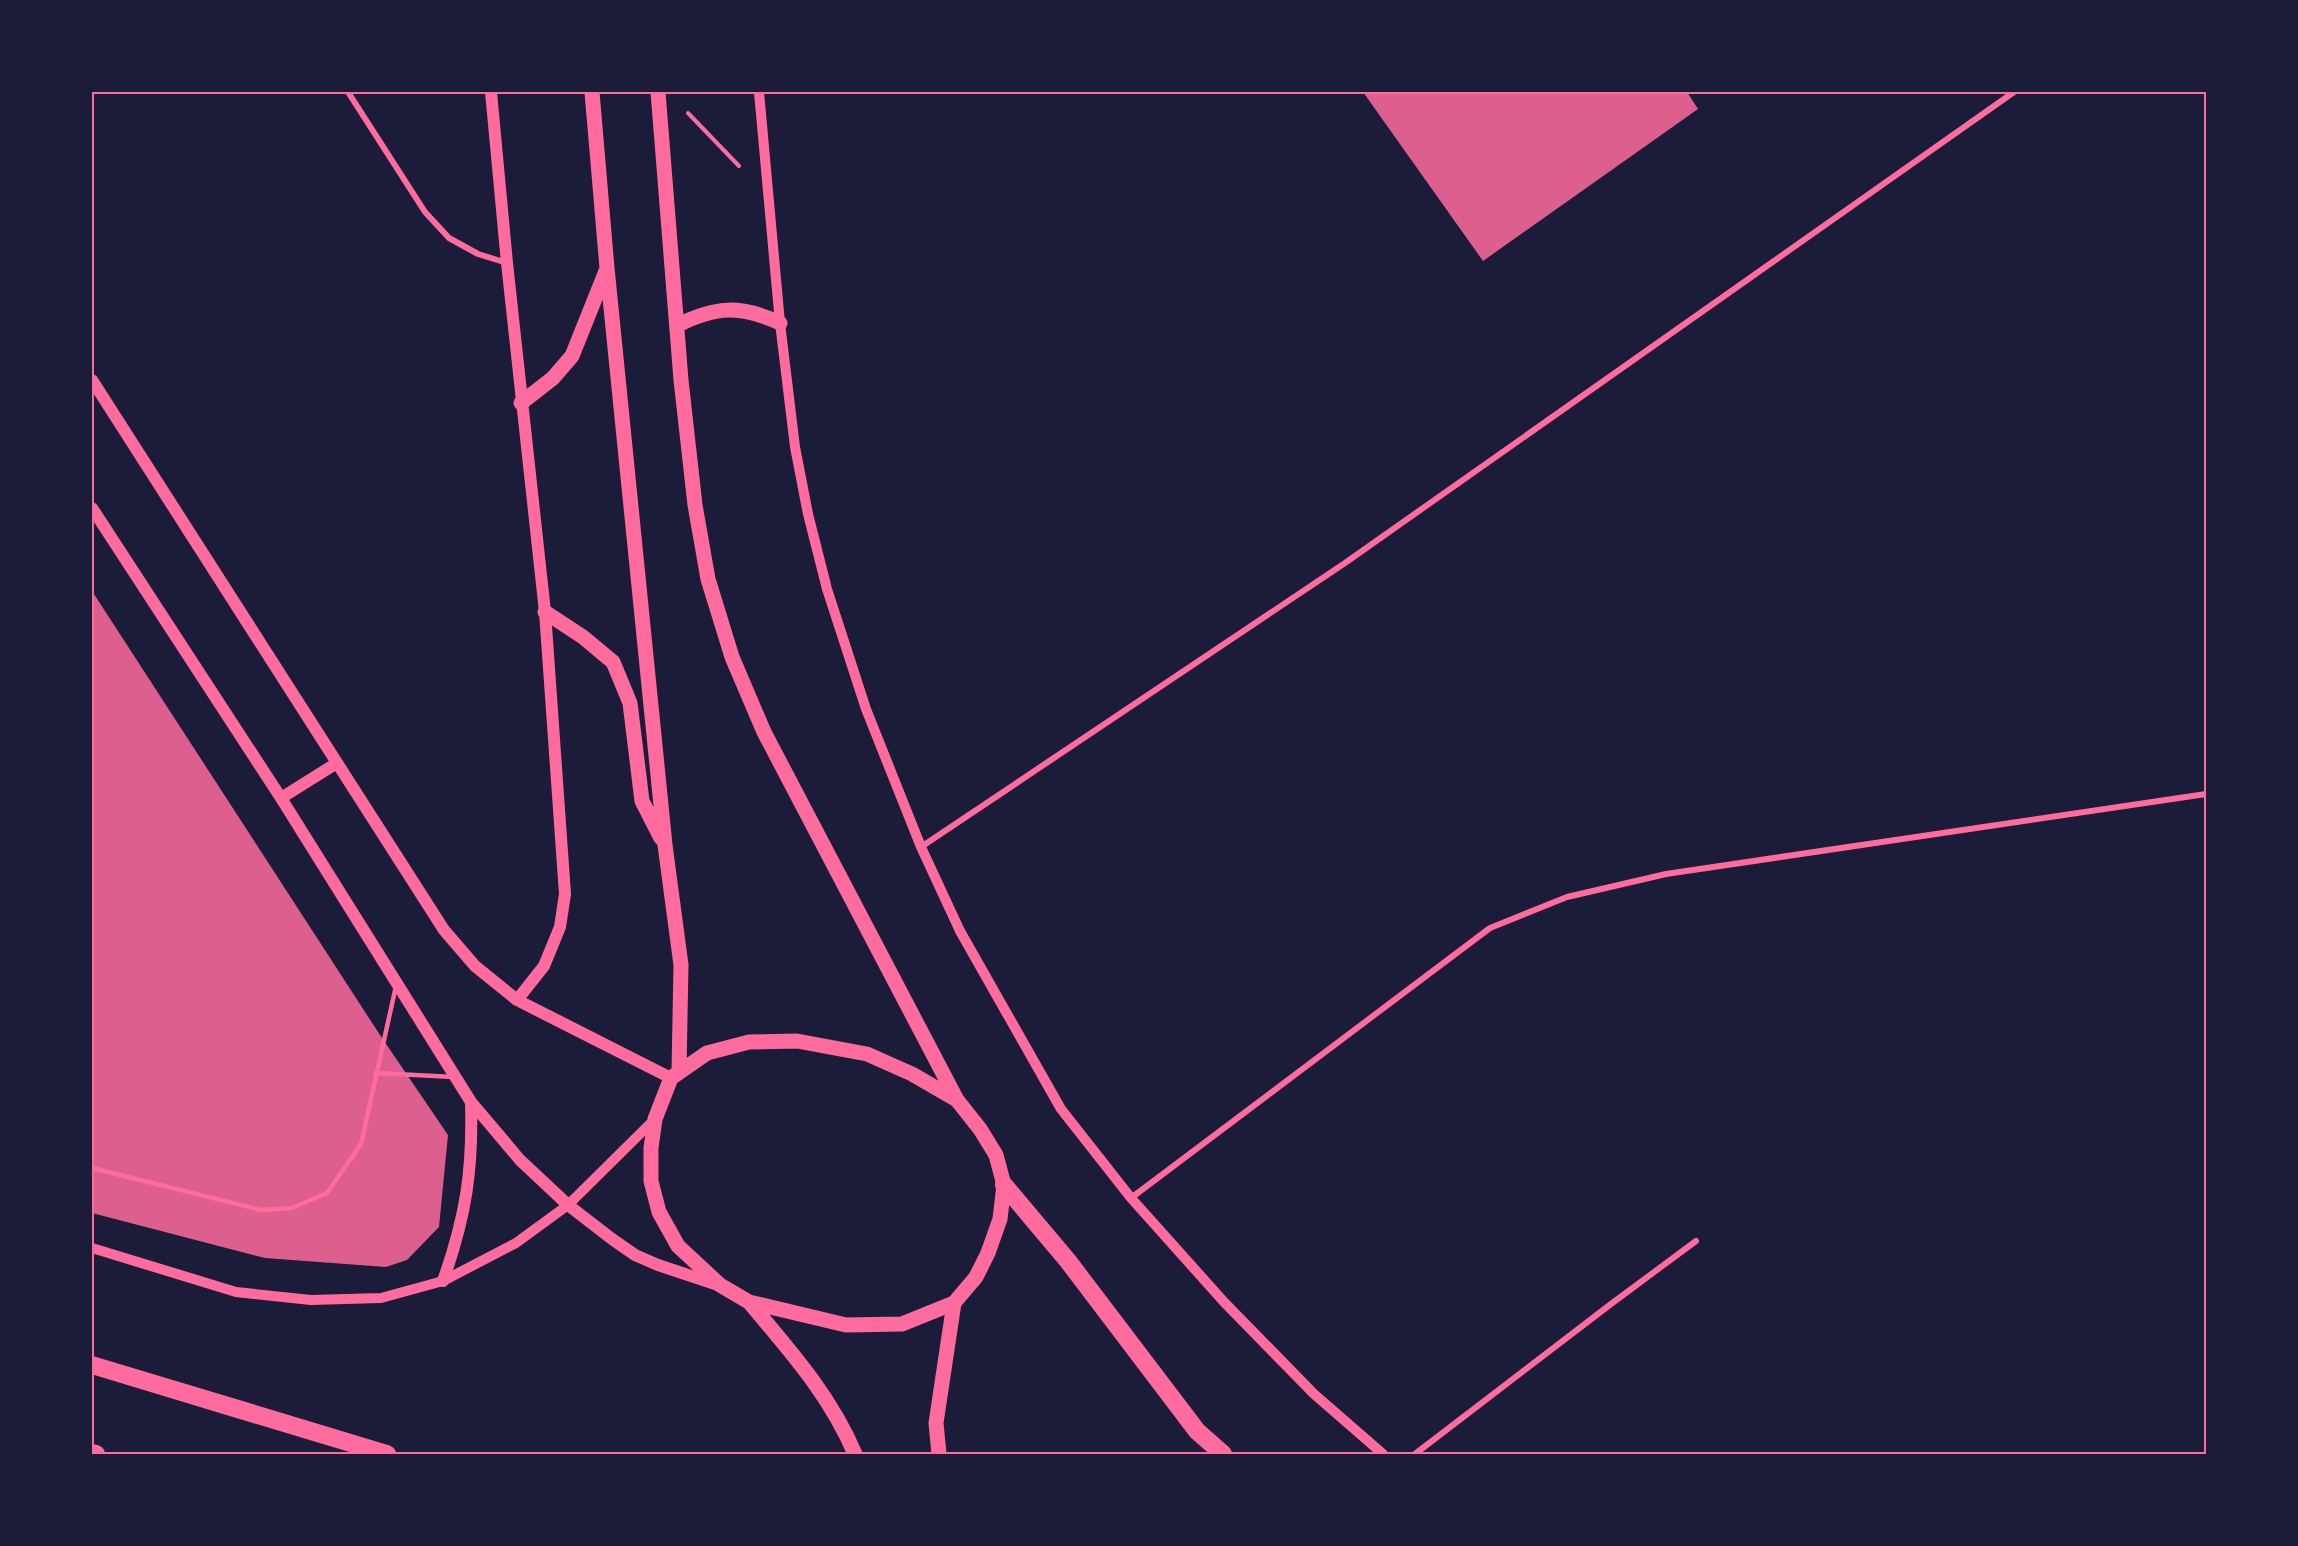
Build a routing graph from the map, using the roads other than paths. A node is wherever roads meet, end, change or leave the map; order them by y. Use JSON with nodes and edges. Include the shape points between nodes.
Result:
{"nodes":[{"id":1,"x":348,"y":92,"type":"edge"},
{"id":2,"x":491,"y":92,"type":"edge"},
{"id":3,"x":592,"y":92,"type":"edge"},
{"id":4,"x":658,"y":92,"type":"edge"},
{"id":5,"x":759,"y":92,"type":"edge"},
{"id":6,"x":2014,"y":92,"type":"edge"},
{"id":7,"x":507,"y":262,"type":"junction"},
{"id":8,"x":607,"y":268,"type":"junction"},
{"id":9,"x":780,"y":323,"type":"junction"},
{"id":10,"x":678,"y":325,"type":"junction"},
{"id":11,"x":92,"y":380,"type":"edge"},
{"id":12,"x":521,"y":403,"type":"junction"},
{"id":13,"x":92,"y":508,"type":"edge"},
{"id":14,"x":544,"y":612,"type":"junction"},
{"id":15,"x":337,"y":763,"type":"junction"},
{"id":16,"x":2206,"y":794,"type":"edge"},
{"id":17,"x":281,"y":798,"type":"junction"},
{"id":18,"x":665,"y":845,"type":"junction"},
{"id":19,"x":921,"y":847,"type":"junction"},
{"id":20,"x":397,"y":982,"type":"junction"},
{"id":21,"x":517,"y":1000,"type":"junction"},
{"id":22,"x":376,"y":1073,"type":"junction"},
{"id":23,"x":675,"y":1074,"type":"junction"},
{"id":24,"x":457,"y":1077,"type":"junction"},
{"id":25,"x":957,"y":1100,"type":"junction"},
{"id":26,"x":471,"y":1101,"type":"junction"},
{"id":27,"x":655,"y":1119,"type":"junction"},
{"id":28,"x":92,"y":1167,"type":"edge"},
{"id":29,"x":1004,"y":1185,"type":"junction"},
{"id":30,"x":1131,"y":1198,"type":"junction"},
{"id":31,"x":568,"y":1205,"type":"junction"},
{"id":32,"x":1696,"y":1241,"type":"dead end"},
{"id":33,"x":92,"y":1248,"type":"edge"},
{"id":34,"x":443,"y":1281,"type":"junction"},
{"id":35,"x":720,"y":1285,"type":"junction"},
{"id":36,"x":749,"y":1302,"type":"junction"},
{"id":37,"x":954,"y":1303,"type":"junction"},
{"id":38,"x":92,"y":1365,"type":"edge"},
{"id":39,"x":92,"y":1453,"type":"edge"},
{"id":40,"x":96,"y":1455,"type":"edge"},
{"id":41,"x":387,"y":1455,"type":"edge"},
{"id":42,"x":855,"y":1455,"type":"edge"},
{"id":43,"x":939,"y":1455,"type":"edge"},
{"id":44,"x":1223,"y":1455,"type":"edge"},
{"id":45,"x":1383,"y":1455,"type":"edge"},
{"id":46,"x":1415,"y":1455,"type":"edge"}],
"edges":[{"from":1,"to":7,"type":"street","via":[[425,212],[448,238],[478,254]]},
{"from":2,"to":7,"type":"main road"},
{"from":3,"to":8,"type":"main road"},
{"from":4,"to":10,"type":"main road"},
{"from":5,"to":9,"type":"street"},
{"from":6,"to":19,"type":"street","via":[[1345,563]]},
{"from":7,"to":12,"type":"main road"},
{"from":8,"to":12,"type":"main road","via":[[572,356],[553,378]]},
{"from":8,"to":18,"type":"main road"},
{"from":9,"to":10,"type":"main road","via":[[740,309],[697,315]]},
{"from":9,"to":19,"type":"street","via":[[795,447],[827,589],[866,709]]},
{"from":10,"to":25,"type":"main road","via":[[695,505],[708,579],[732,657],[764,732]]},
{"from":11,"to":15,"type":"main road"},
{"from":12,"to":14,"type":"main road"},
{"from":13,"to":17,"type":"main road"},
{"from":14,"to":18,"type":"main road","via":[[613,662],[630,703],[642,801]]},
{"from":14,"to":21,"type":"main road","via":[[566,894],[560,927],[544,966]]},
{"from":15,"to":17,"type":"main road"},
{"from":15,"to":21,"type":"main road","via":[[444,930],[475,966]]},
{"from":16,"to":30,"type":"street","via":[[1666,874],[1567,897],[1490,928]]},
{"from":17,"to":20,"type":"main road"},
{"from":18,"to":23,"type":"main road","via":[[681,965]]},
{"from":19,"to":30,"type":"street","via":[[960,931],[1060,1109]]},
{"from":20,"to":22,"type":"lane"},
{"from":20,"to":24,"type":"main road"},
{"from":21,"to":23,"type":"main road"},
{"from":22,"to":24,"type":"lane"},
{"from":22,"to":28,"type":"lane","via":[[361,1144],[327,1192],[292,1208],[261,1210]]},
{"from":23,"to":25,"type":"main road","via":[[707,1053],[748,1042],[797,1041],[867,1054]]},
{"from":23,"to":27,"type":"main road"},
{"from":24,"to":26,"type":"main road"},
{"from":25,"to":29,"type":"main road","via":[[996,1155]]},
{"from":26,"to":31,"type":"main road","via":[[520,1160]]},
{"from":26,"to":34,"type":"main road","via":[[473,1143],[464,1213]]},
{"from":27,"to":31,"type":"street"},
{"from":27,"to":35,"type":"main road","via":[[651,1181],[658,1212],[678,1246]]},
{"from":29,"to":37,"type":"main road","via":[[1000,1219],[988,1253],[976,1277]]},
{"from":29,"to":44,"type":"highway","via":[[1068,1261],[1197,1431]]},
{"from":30,"to":45,"type":"street","via":[[1297,1377]]},
{"from":31,"to":34,"type":"street","via":[[516,1243]]},
{"from":31,"to":35,"type":"main road","via":[[635,1255]]},
{"from":32,"to":46,"type":"street"},
{"from":33,"to":34,"type":"street","via":[[236,1292],[311,1300],[381,1298]]},
{"from":35,"to":36,"type":"main road"},
{"from":36,"to":37,"type":"main road","via":[[846,1325],[902,1324]]},
{"from":36,"to":42,"type":"main road","via":[[812,1378],[842,1424]]},
{"from":37,"to":43,"type":"main road","via":[[936,1423]]},
{"from":38,"to":41,"type":"highway"},
{"from":39,"to":40,"type":"highway"}]}
